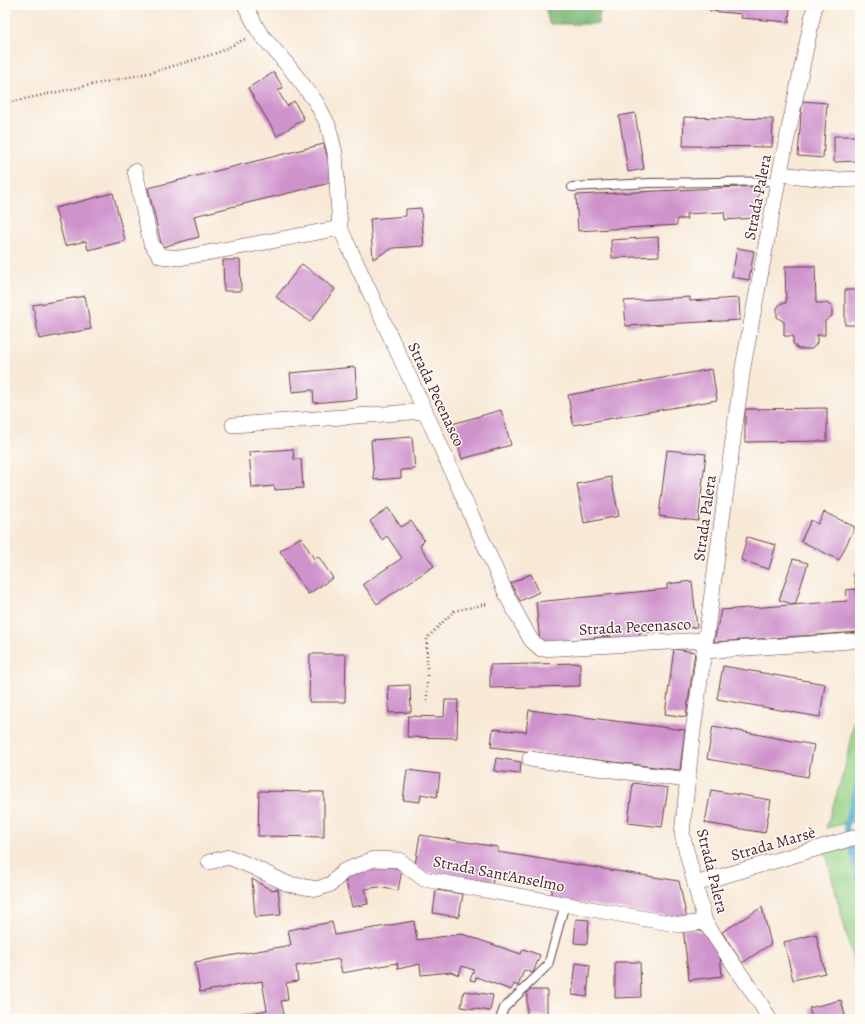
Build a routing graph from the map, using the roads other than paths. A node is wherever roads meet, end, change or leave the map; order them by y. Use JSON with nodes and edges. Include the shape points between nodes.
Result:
{"nodes":[{"id":1,"x":245,"y":5,"type":"edge"},
{"id":2,"x":815,"y":5,"type":"edge"},
{"id":3,"x":135,"y":171,"type":"dead end"},
{"id":4,"x":779,"y":178,"type":"junction"},
{"id":5,"x":860,"y":179,"type":"edge"},
{"id":6,"x":572,"y":187,"type":"dead end"},
{"id":7,"x":340,"y":228,"type":"junction"},
{"id":8,"x":425,"y":411,"type":"junction"},
{"id":9,"x":233,"y":425,"type":"dead end"},
{"id":10,"x":851,"y":641,"type":"dead end"},
{"id":11,"x":704,"y":646,"type":"junction"},
{"id":12,"x":530,"y":759,"type":"dead end"},
{"id":13,"x":688,"y":780,"type":"junction"},
{"id":14,"x":860,"y":836,"type":"edge"},
{"id":15,"x":209,"y":862,"type":"dead end"},
{"id":16,"x":695,"y":884,"type":"junction"},
{"id":17,"x":565,"y":904,"type":"junction"},
{"id":18,"x":705,"y":922,"type":"junction"},
{"id":19,"x":500,"y":1019,"type":"edge"},
{"id":20,"x":769,"y":1019,"type":"edge"}],
"edges":[{"from":1,"to":7,"type":"street","name":"Strada Pecenasco","via":[[259,32],[316,102],[328,125],[335,153]]},
{"from":2,"to":4,"type":"street","name":"Strada Palera"},
{"from":3,"to":7,"type":"street","via":[[151,243],[160,256],[180,258]]},
{"from":4,"to":5,"type":"street"},
{"from":4,"to":6,"type":"lane"},
{"from":4,"to":11,"type":"street","name":"Strada Palera","via":[[743,367]]},
{"from":7,"to":8,"type":"street","name":"Strada Pecenasco"},
{"from":8,"to":9,"type":"street"},
{"from":8,"to":11,"type":"street","name":"Strada Pecenasco","via":[[509,600],[531,640],[541,650]]},
{"from":10,"to":11,"type":"street","name":"Strada Pecenasco"},
{"from":11,"to":13,"type":"street","name":"Strada Palera"},
{"from":12,"to":13,"type":"street"},
{"from":13,"to":16,"type":"street","name":"Strada Palera","via":[[682,834]]},
{"from":14,"to":16,"type":"street","name":"Strada Marsè"},
{"from":15,"to":17,"type":"street","name":"Strada Sant'Anselmo","via":[[230,858],[288,884],[317,888],[332,884],[351,867],[374,860],[399,860],[424,879]]},
{"from":16,"to":18,"type":"street","name":"Strada Palera"},
{"from":17,"to":18,"type":"street","name":"Strada Sant'Anselmo","via":[[680,925]]},
{"from":17,"to":19,"type":"lane","via":[[548,965],[504,1008]]},
{"from":18,"to":20,"type":"street","name":"Strada Palera"}]}
